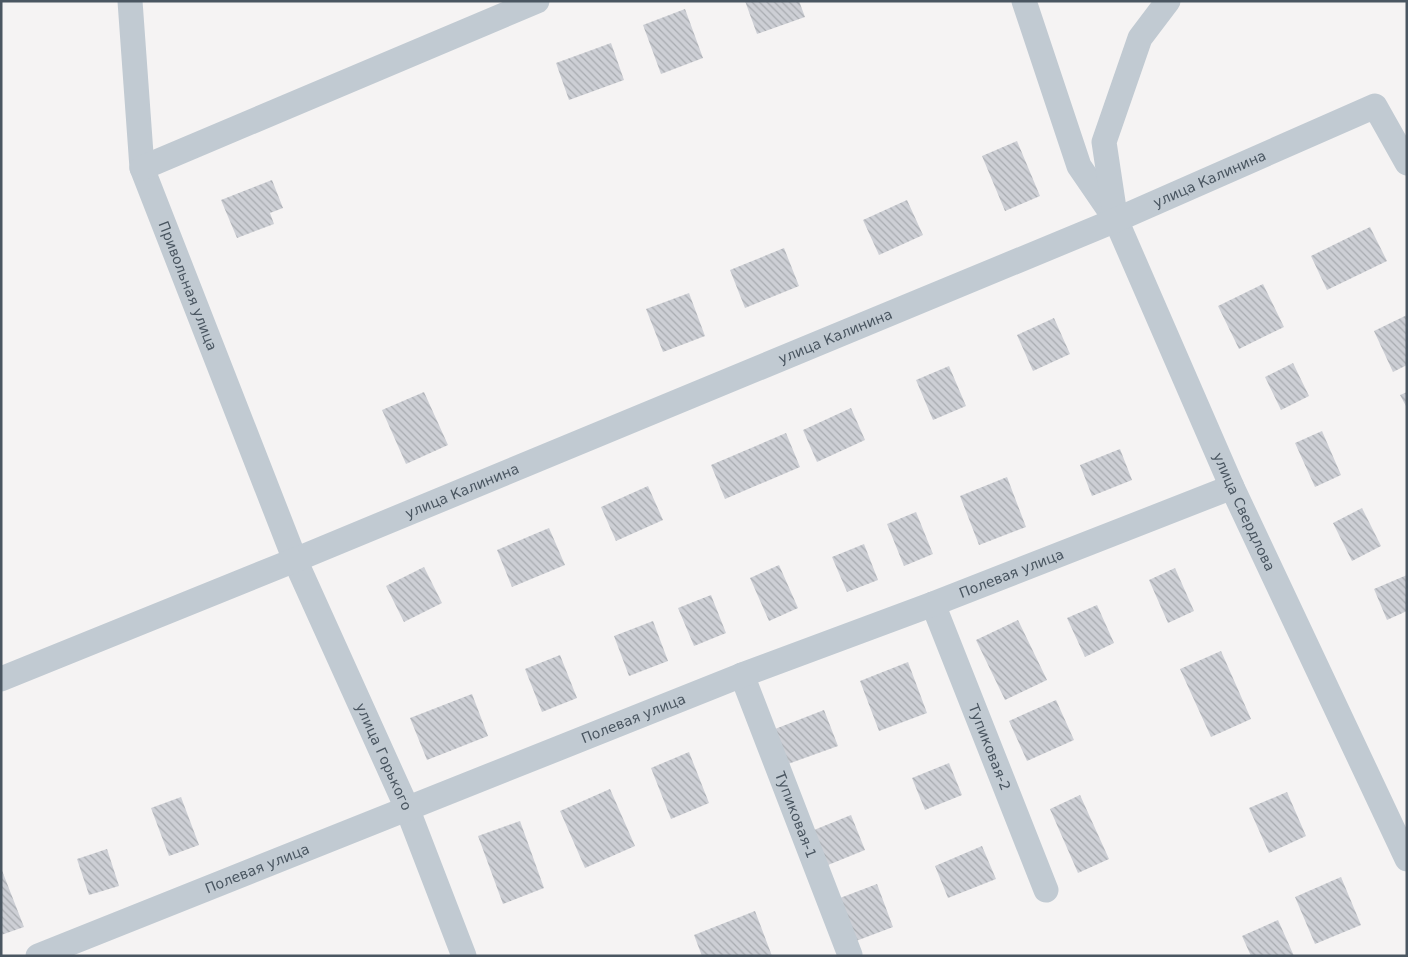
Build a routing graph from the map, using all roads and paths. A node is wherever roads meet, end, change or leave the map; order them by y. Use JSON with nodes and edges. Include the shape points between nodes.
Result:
{"nodes":[{"id":1,"x":130,"y":1,"type":"edge"},
{"id":2,"x":537,"y":1,"type":"edge"},
{"id":3,"x":1024,"y":1,"type":"edge"},
{"id":4,"x":1168,"y":1,"type":"edge"},
{"id":5,"x":1407,"y":163,"type":"edge"},
{"id":6,"x":142,"y":168,"type":"junction"},
{"id":7,"x":1116,"y":220,"type":"junction"},
{"id":8,"x":1232,"y":487,"type":"junction"},
{"id":9,"x":295,"y":560,"type":"junction"},
{"id":10,"x":933,"y":604,"type":"junction"},
{"id":11,"x":742,"y":675,"type":"junction"},
{"id":12,"x":1,"y":679,"type":"edge"},
{"id":13,"x":407,"y":808,"type":"junction"},
{"id":14,"x":1407,"y":859,"type":"edge"},
{"id":15,"x":1046,"y":890,"type":"dead end"},
{"id":16,"x":850,"y":954,"type":"dead end"},
{"id":17,"x":38,"y":956,"type":"edge"},
{"id":18,"x":464,"y":956,"type":"edge"}],
"edges":[{"from":1,"to":6,"type":"street","name":"Привольная улица"},
{"from":2,"to":6,"type":"street"},
{"from":3,"to":7,"type":"street","name":"улица Свердлова","via":[[1079,166]]},
{"from":4,"to":7,"type":"street","via":[[1140,38],[1104,142]]},
{"from":5,"to":7,"type":"street","name":"улица Калинина","via":[[1375,106]]},
{"from":6,"to":9,"type":"street","name":"Привольная улица"},
{"from":7,"to":8,"type":"street","name":"улица Свердлова"},
{"from":7,"to":9,"type":"street","name":"улица Калинина"},
{"from":8,"to":10,"type":"street","name":"Полевая улица"},
{"from":8,"to":14,"type":"street","name":"улица Свердлова"},
{"from":9,"to":12,"type":"street","name":"улица Калинина"},
{"from":9,"to":13,"type":"street","name":"улица Горького"},
{"from":10,"to":11,"type":"street","name":"Полевая улица"},
{"from":10,"to":15,"type":"street","name":"Тупиковая-2"},
{"from":11,"to":13,"type":"street","name":"Полевая улица"},
{"from":11,"to":16,"type":"street","name":"Тупиковая-1"},
{"from":13,"to":17,"type":"street","name":"Полевая улица"},
{"from":13,"to":18,"type":"street","name":"улица Горького"}]}
